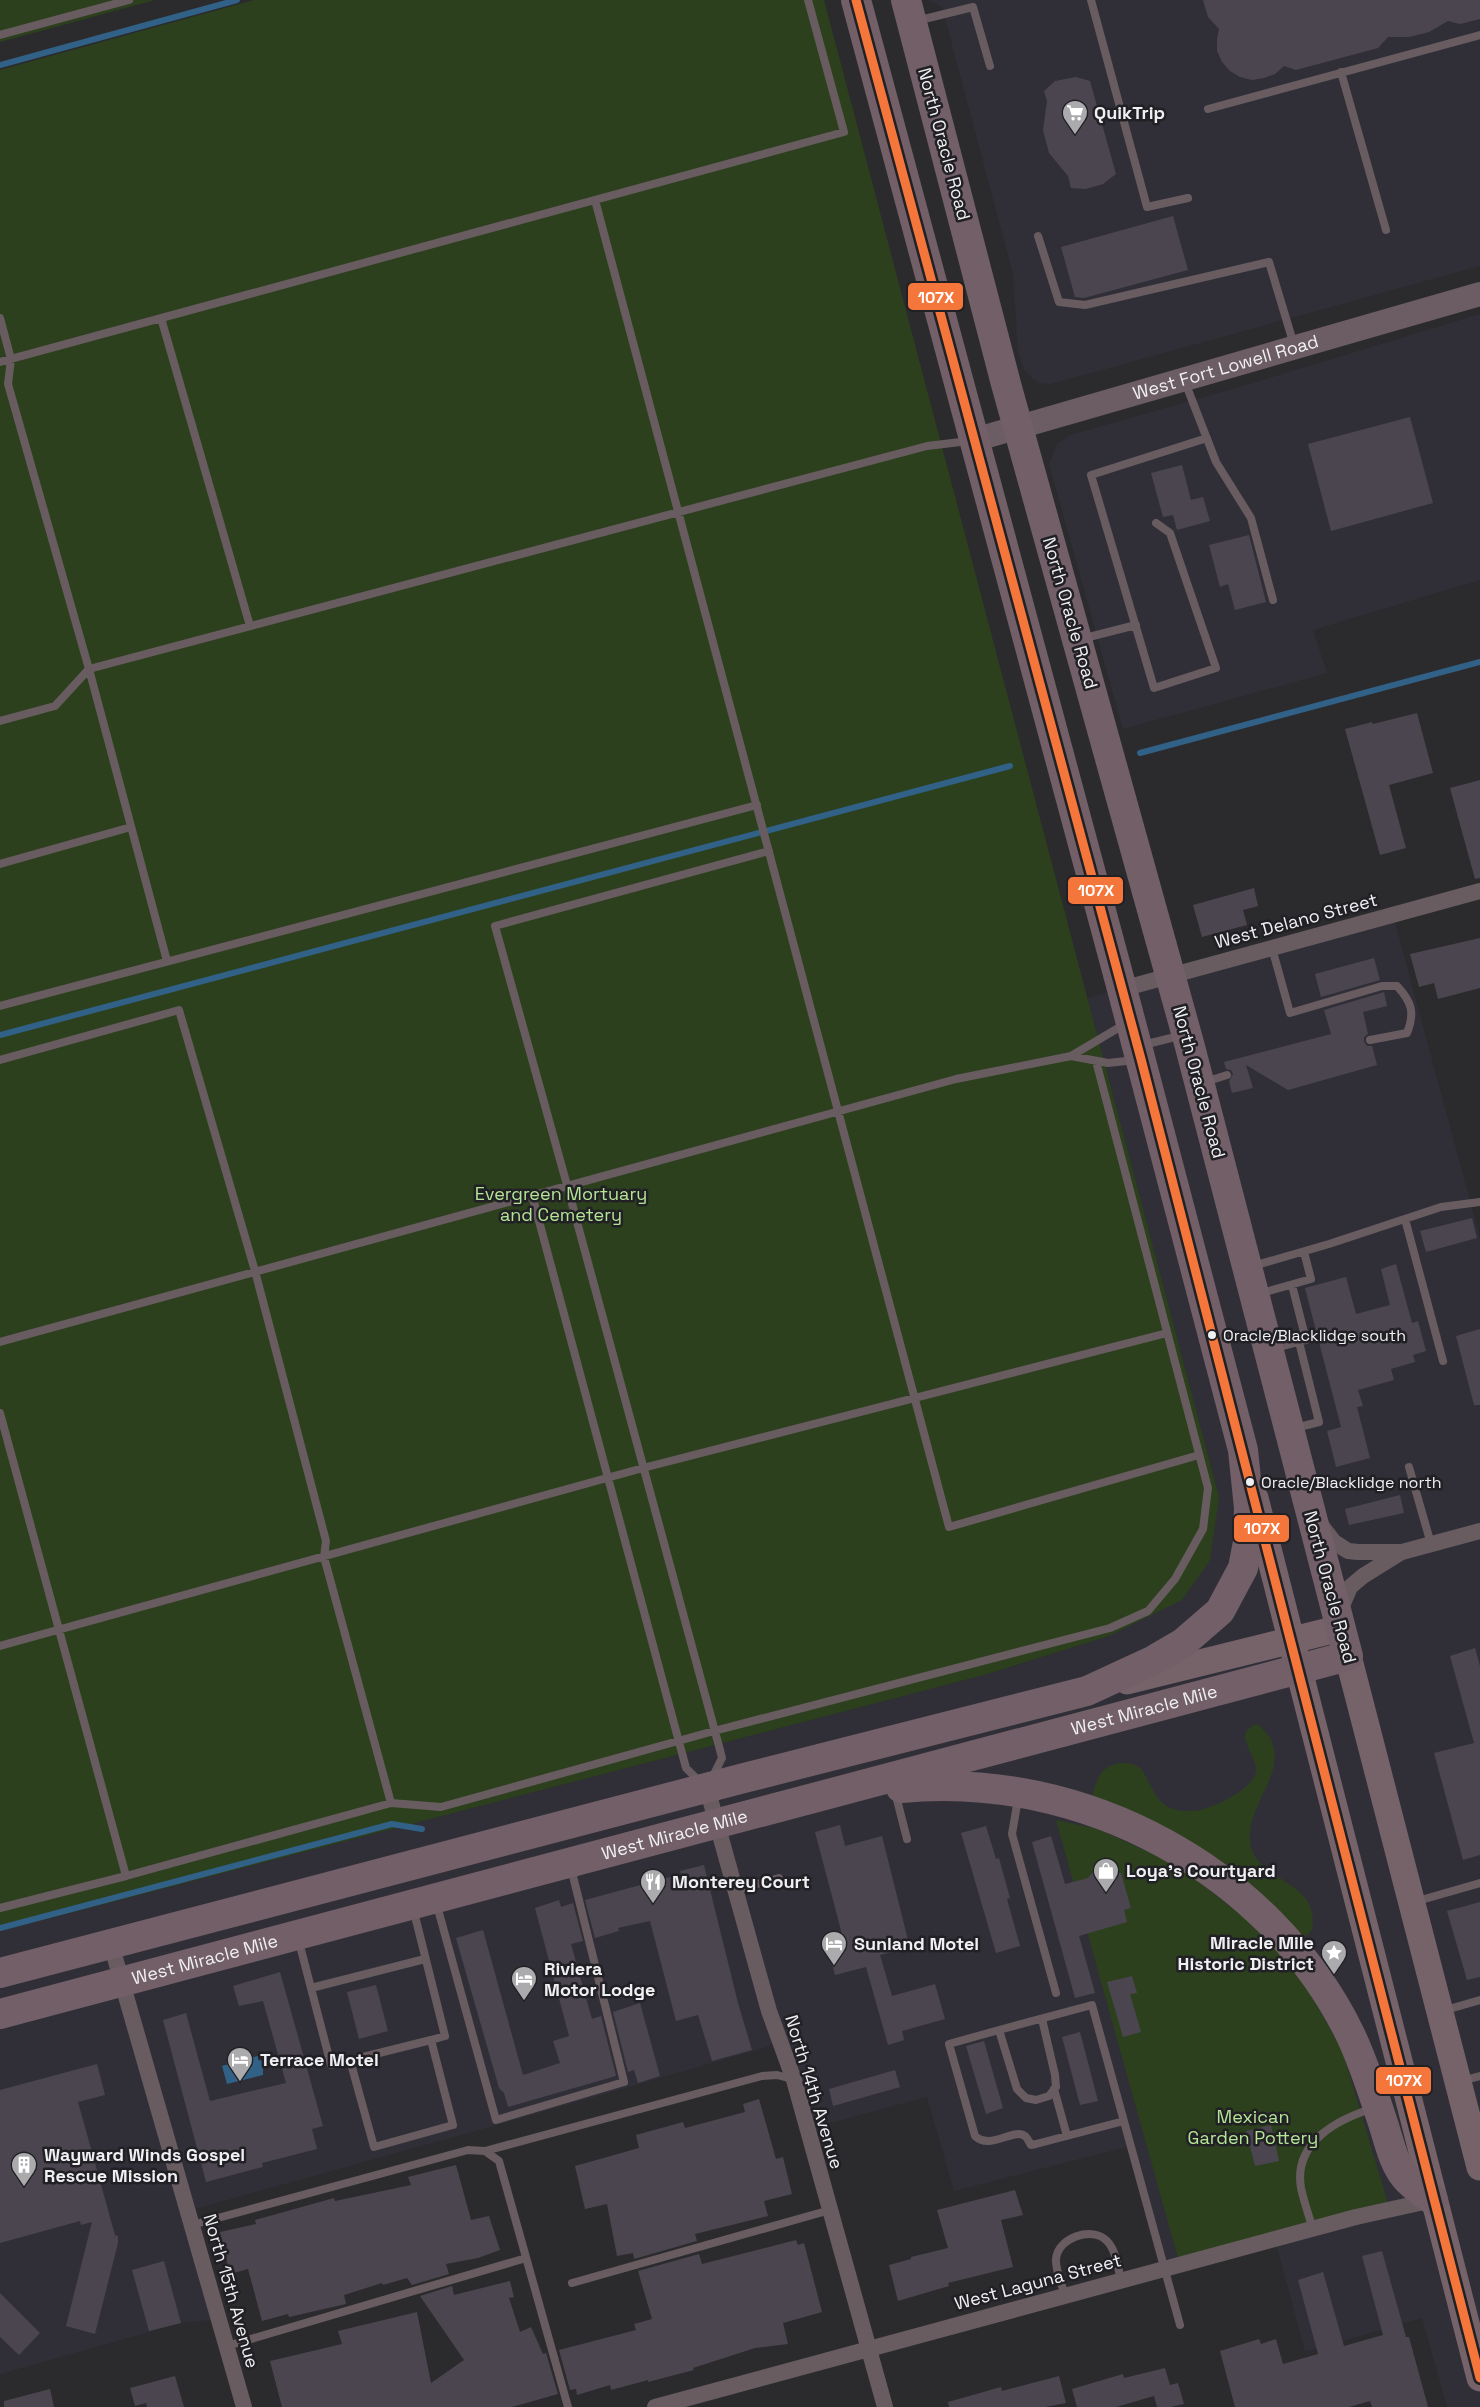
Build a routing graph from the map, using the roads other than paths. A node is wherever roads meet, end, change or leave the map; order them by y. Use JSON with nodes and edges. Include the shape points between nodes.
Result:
{"nodes":[{"id":1,"x":129,"y":0,"type":"edge"},
{"id":2,"x":808,"y":0,"type":"edge"},
{"id":3,"x":856,"y":0,"type":"edge"},
{"id":4,"x":1091,"y":0,"type":"edge"},
{"id":5,"x":909,"y":11,"type":"edge"},
{"id":6,"x":0,"y":35,"type":"edge"},
{"id":7,"x":1480,"y":35,"type":"edge"},
{"id":8,"x":990,"y":66,"type":"dead end"},
{"id":9,"x":1341,"y":72,"type":"junction"},
{"id":10,"x":1208,"y":109,"type":"dead end"},
{"id":11,"x":1188,"y":198,"type":"dead end"},
{"id":12,"x":595,"y":200,"type":"junction"},
{"id":13,"x":1386,"y":230,"type":"dead end"},
{"id":14,"x":1038,"y":236,"type":"dead end"},
{"id":15,"x":1479,"y":298,"type":"edge"},
{"id":16,"x":0,"y":318,"type":"edge"},
{"id":17,"x":161,"y":318,"type":"junction"},
{"id":18,"x":1295,"y":347,"type":"junction"},
{"id":19,"x":11,"y":359,"type":"junction"},
{"id":20,"x":0,"y":362,"type":"edge"},
{"id":21,"x":1184,"y":379,"type":"junction"},
{"id":22,"x":1018,"y":427,"type":"junction"},
{"id":23,"x":1207,"y":438,"type":"junction"},
{"id":24,"x":974,"y":440,"type":"junction"},
{"id":25,"x":677,"y":512,"type":"junction"},
{"id":26,"x":1156,"y":523,"type":"dead end"},
{"id":27,"x":1273,"y":600,"type":"dead end"},
{"id":28,"x":1136,"y":625,"type":"junction"},
{"id":29,"x":250,"y":626,"type":"junction"},
{"id":30,"x":1078,"y":640,"type":"junction"},
{"id":31,"x":89,"y":669,"type":"junction"},
{"id":32,"x":0,"y":721,"type":"edge"},
{"id":33,"x":757,"y":805,"type":"junction"},
{"id":34,"x":131,"y":828,"type":"junction"},
{"id":35,"x":769,"y":851,"type":"junction"},
{"id":36,"x":0,"y":864,"type":"edge"},
{"id":37,"x":1480,"y":891,"type":"edge"},
{"id":38,"x":1272,"y":948,"type":"junction"},
{"id":39,"x":167,"y":962,"type":"junction"},
{"id":40,"x":1171,"y":976,"type":"junction"},
{"id":41,"x":1122,"y":989,"type":"junction"},
{"id":42,"x":0,"y":1006,"type":"edge"},
{"id":43,"x":1186,"y":1034,"type":"junction"},
{"id":44,"x":1370,"y":1041,"type":"dead end"},
{"id":45,"x":1136,"y":1042,"type":"junction"},
{"id":46,"x":1071,"y":1056,"type":"junction"},
{"id":47,"x":0,"y":1060,"type":"edge"},
{"id":48,"x":1096,"y":1061,"type":"junction"},
{"id":49,"x":838,"y":1112,"type":"junction"},
{"id":50,"x":567,"y":1185,"type":"junction"},
{"id":51,"x":532,"y":1195,"type":"junction"},
{"id":52,"x":1480,"y":1202,"type":"edge"},
{"id":53,"x":1405,"y":1219,"type":"junction"},
{"id":54,"x":1304,"y":1252,"type":"junction"},
{"id":55,"x":255,"y":1271,"type":"junction"},
{"id":56,"x":1251,"y":1281,"type":"junction"},
{"id":57,"x":1292,"y":1285,"type":"junction"},
{"id":58,"x":1167,"y":1333,"type":"junction"},
{"id":59,"x":0,"y":1342,"type":"edge"},
{"id":60,"x":1299,"y":1342,"type":"junction"},
{"id":61,"x":1269,"y":1349,"type":"junction"},
{"id":62,"x":1443,"y":1361,"type":"dead end"},
{"id":63,"x":914,"y":1398,"type":"junction"},
{"id":64,"x":0,"y":1413,"type":"edge"},
{"id":65,"x":1289,"y":1430,"type":"junction"},
{"id":66,"x":1243,"y":1450,"type":"junction"},
{"id":67,"x":1198,"y":1455,"type":"junction"},
{"id":68,"x":1408,"y":1467,"type":"dead end"},
{"id":69,"x":643,"y":1468,"type":"junction"},
{"id":70,"x":608,"y":1478,"type":"junction"},
{"id":71,"x":1310,"y":1511,"type":"junction"},
{"id":72,"x":1480,"y":1531,"type":"edge"},
{"id":73,"x":1431,"y":1544,"type":"junction"},
{"id":74,"x":1402,"y":1552,"type":"junction"},
{"id":75,"x":324,"y":1557,"type":"junction"},
{"id":76,"x":1340,"y":1622,"type":"junction"},
{"id":77,"x":58,"y":1630,"type":"junction"},
{"id":78,"x":1290,"y":1640,"type":"junction"},
{"id":79,"x":0,"y":1646,"type":"edge"},
{"id":80,"x":1348,"y":1656,"type":"junction"},
{"id":81,"x":1298,"y":1669,"type":"junction"},
{"id":82,"x":1087,"y":1691,"type":"junction"},
{"id":83,"x":714,"y":1731,"type":"junction"},
{"id":84,"x":679,"y":1741,"type":"junction"},
{"id":85,"x":707,"y":1788,"type":"junction"},
{"id":86,"x":894,"y":1789,"type":"junction"},
{"id":87,"x":1019,"y":1792,"type":"junction"},
{"id":88,"x":826,"y":1795,"type":"junction"},
{"id":89,"x":392,"y":1803,"type":"junction"},
{"id":90,"x":717,"y":1824,"type":"junction"},
{"id":91,"x":907,"y":1839,"type":"dead end"},
{"id":92,"x":570,"y":1863,"type":"junction"},
{"id":93,"x":126,"y":1876,"type":"junction"},
{"id":94,"x":779,"y":1878,"type":"dead end"},
{"id":95,"x":1480,"y":1883,"type":"edge"},
{"id":96,"x":735,"y":1890,"type":"junction"},
{"id":97,"x":423,"y":1902,"type":"junction"},
{"id":98,"x":1411,"y":1902,"type":"junction"},
{"id":99,"x":0,"y":1908,"type":"edge"},
{"id":100,"x":297,"y":1935,"type":"junction"},
{"id":101,"x":111,"y":1944,"type":"junction"},
{"id":102,"x":425,"y":1959,"type":"junction"},
{"id":103,"x":0,"y":1973,"type":"edge"},
{"id":104,"x":122,"y":1982,"type":"junction"},
{"id":105,"x":311,"y":1988,"type":"junction"},
{"id":106,"x":1056,"y":1993,"type":"dead end"},
{"id":107,"x":1480,"y":2000,"type":"edge"},
{"id":108,"x":1439,"y":2012,"type":"junction"},
{"id":109,"x":0,"y":2014,"type":"edge"},
{"id":110,"x":1042,"y":2019,"type":"junction"},
{"id":111,"x":999,"y":2030,"type":"junction"},
{"id":112,"x":431,"y":2040,"type":"junction"},
{"id":113,"x":350,"y":2060,"type":"junction"},
{"id":114,"x":1469,"y":2079,"type":"edge"},
{"id":115,"x":794,"y":2080,"type":"junction"},
{"id":116,"x":1054,"y":2089,"type":"junction"},
{"id":117,"x":1378,"y":2107,"type":"junction"},
{"id":118,"x":1124,"y":2121,"type":"junction"},
{"id":119,"x":1067,"y":2136,"type":"junction"},
{"id":120,"x":485,"y":2151,"type":"junction"},
{"id":121,"x":1480,"y":2167,"type":"edge"},
{"id":122,"x":1433,"y":2200,"type":"junction"},
{"id":123,"x":830,"y":2210,"type":"junction"},
{"id":124,"x":192,"y":2225,"type":"junction"},
{"id":125,"x":1313,"y":2229,"type":"junction"},
{"id":126,"x":526,"y":2258,"type":"junction"},
{"id":127,"x":1164,"y":2269,"type":"junction"},
{"id":128,"x":1121,"y":2280,"type":"junction"},
{"id":129,"x":572,"y":2283,"type":"dead end"},
{"id":130,"x":1065,"y":2295,"type":"junction"},
{"id":131,"x":1180,"y":2325,"type":"dead end"},
{"id":132,"x":227,"y":2346,"type":"junction"},
{"id":133,"x":869,"y":2348,"type":"junction"},
{"id":134,"x":1480,"y":2378,"type":"edge"},
{"id":135,"x":244,"y":2407,"type":"edge"},
{"id":136,"x":568,"y":2407,"type":"edge"},
{"id":137,"x":655,"y":2407,"type":"edge"},
{"id":138,"x":885,"y":2407,"type":"edge"}],
"edges":[{"from":1,"to":6,"type":"lane"},
{"from":2,"to":12,"type":"lane","via":[[844,132]]},
{"from":3,"to":24,"type":"highway"},
{"from":4,"to":11,"type":"lane","via":[[1147,207]]},
{"from":5,"to":8,"type":"lane","via":[[973,7]]},
{"from":5,"to":22,"type":"highway","name":"North Oracle Road"},
{"from":7,"to":9,"type":"lane"},
{"from":9,"to":10,"type":"lane"},
{"from":9,"to":13,"type":"lane"},
{"from":12,"to":17,"type":"lane"},
{"from":12,"to":25,"type":"lane"},
{"from":14,"to":18,"type":"lane","via":[[1059,302],[1085,305],[1269,262]]},
{"from":15,"to":18,"type":"main road","name":"West Fort Lowell Road"},
{"from":16,"to":19,"type":"lane"},
{"from":17,"to":19,"type":"lane"},
{"from":17,"to":29,"type":"lane"},
{"from":18,"to":21,"type":"main road","name":"West Fort Lowell Road"},
{"from":19,"to":20,"type":"lane"},
{"from":19,"to":31,"type":"lane","via":[[8,384]]},
{"from":21,"to":22,"type":"main road","name":"West Fort Lowell Road"},
{"from":21,"to":23,"type":"lane"},
{"from":22,"to":24,"type":"main road","name":"West Fort Lowell Road"},
{"from":22,"to":30,"type":"highway","name":"North Oracle Road"},
{"from":23,"to":27,"type":"lane","via":[[1216,462],[1251,518]]},
{"from":23,"to":28,"type":"lane","via":[[1091,475]]},
{"from":24,"to":25,"type":"lane","via":[[927,446]]},
{"from":24,"to":41,"type":"highway"},
{"from":25,"to":29,"type":"lane"},
{"from":25,"to":33,"type":"lane"},
{"from":26,"to":28,"type":"lane","via":[[1170,533],[1216,668],[1154,688]]},
{"from":28,"to":30,"type":"lane"},
{"from":29,"to":31,"type":"lane"},
{"from":30,"to":40,"type":"highway","name":"North Oracle Road"},
{"from":31,"to":32,"type":"lane","via":[[55,706]]},
{"from":31,"to":34,"type":"lane"},
{"from":33,"to":35,"type":"lane"},
{"from":33,"to":39,"type":"lane"},
{"from":34,"to":36,"type":"lane"},
{"from":34,"to":39,"type":"lane"},
{"from":35,"to":49,"type":"lane"},
{"from":35,"to":50,"type":"lane","via":[[495,926]]},
{"from":37,"to":38,"type":"street","name":"West Delano Street"},
{"from":38,"to":40,"type":"street","name":"West Delano Street"},
{"from":38,"to":44,"type":"lane","via":[[1290,1013],[1382,986],[1397,986],[1409,1002],[1413,1018],[1407,1033]]},
{"from":39,"to":42,"type":"lane"},
{"from":40,"to":41,"type":"street","name":"West Delano Street"},
{"from":40,"to":43,"type":"highway","name":"North Oracle Road"},
{"from":41,"to":45,"type":"highway"},
{"from":43,"to":45,"type":"lane"},
{"from":43,"to":56,"type":"highway","name":"North Oracle Road","via":[[1213,1079]]},
{"from":45,"to":46,"type":"lane"},
{"from":45,"to":48,"type":"lane","via":[[1108,1063]]},
{"from":45,"to":66,"type":"highway"},
{"from":46,"to":48,"type":"lane"},
{"from":46,"to":49,"type":"lane","via":[[956,1079]]},
{"from":47,"to":55,"type":"lane","via":[[179,1010]]},
{"from":48,"to":58,"type":"lane"},
{"from":49,"to":50,"type":"lane"},
{"from":49,"to":63,"type":"lane"},
{"from":50,"to":51,"type":"lane"},
{"from":50,"to":69,"type":"lane"},
{"from":51,"to":55,"type":"lane"},
{"from":51,"to":70,"type":"lane"},
{"from":52,"to":53,"type":"lane","via":[[1441,1207]]},
{"from":53,"to":54,"type":"lane"},
{"from":53,"to":62,"type":"lane"},
{"from":54,"to":56,"type":"lane"},
{"from":54,"to":57,"type":"lane","via":[[1311,1279]]},
{"from":55,"to":59,"type":"lane"},
{"from":55,"to":75,"type":"lane","via":[[326,1541]]},
{"from":56,"to":57,"type":"lane"},
{"from":56,"to":61,"type":"highway","name":"North Oracle Road"},
{"from":57,"to":60,"type":"lane","via":[[1306,1340]]},
{"from":58,"to":63,"type":"lane"},
{"from":58,"to":67,"type":"lane"},
{"from":60,"to":61,"type":"lane"},
{"from":60,"to":65,"type":"lane","via":[[1319,1422]]},
{"from":61,"to":65,"type":"highway","name":"North Oracle Road"},
{"from":63,"to":67,"type":"lane","via":[[950,1527]]},
{"from":63,"to":69,"type":"lane"},
{"from":64,"to":77,"type":"lane"},
{"from":65,"to":71,"type":"highway","name":"North Oracle Road"},
{"from":66,"to":78,"type":"main road"},
{"from":66,"to":82,"type":"highway","via":[[1248,1542],[1243,1568],[1220,1611],[1184,1643]]},
{"from":67,"to":83,"type":"lane","via":[[1208,1488],[1203,1529],[1176,1579],[1148,1611],[1110,1628]]},
{"from":68,"to":73,"type":"lane"},
{"from":69,"to":70,"type":"lane"},
{"from":69,"to":83,"type":"lane"},
{"from":70,"to":75,"type":"lane"},
{"from":70,"to":84,"type":"lane"},
{"from":71,"to":74,"type":"street","via":[[1334,1542],[1348,1551]]},
{"from":71,"to":76,"type":"highway","name":"North Oracle Road"},
{"from":72,"to":73,"type":"street"},
{"from":73,"to":74,"type":"street"},
{"from":74,"to":76,"type":"street","via":[[1350,1587]]},
{"from":75,"to":77,"type":"lane"},
{"from":75,"to":89,"type":"lane"},
{"from":76,"to":78,"type":"main road","name":"West Miracle Mile"},
{"from":76,"to":80,"type":"highway","name":"North Oracle Road"},
{"from":77,"to":79,"type":"lane"},
{"from":77,"to":93,"type":"lane"},
{"from":78,"to":81,"type":"main road"},
{"from":78,"to":82,"type":"main road","name":"West Miracle Mile"},
{"from":80,"to":81,"type":"highway","name":"West Miracle Mile"},
{"from":80,"to":98,"type":"main road","name":"North Oracle Road"},
{"from":81,"to":88,"type":"highway","name":"West Miracle Mile"},
{"from":81,"to":122,"type":"main road"},
{"from":82,"to":85,"type":"highway","name":"West Miracle Mile"},
{"from":83,"to":84,"type":"lane"},
{"from":83,"to":85,"type":"lane","via":[[722,1758]]},
{"from":84,"to":85,"type":"lane","via":[[686,1768]]},
{"from":84,"to":89,"type":"lane","via":[[441,1807]]},
{"from":85,"to":90,"type":"street","name":"North 14th Avenue"},
{"from":85,"to":101,"type":"highway","name":"West Miracle Mile"},
{"from":86,"to":87,"type":"highway","via":[[956,1785]]},
{"from":86,"to":88,"type":"highway"},
{"from":86,"to":91,"type":"lane"},
{"from":87,"to":106,"type":"lane","via":[[1012,1834]]},
{"from":87,"to":117,"type":"highway","via":[[1104,1816],[1149,1835],[1208,1870],[1244,1898],[1290,1942],[1319,1980],[1350,2034]]},
{"from":88,"to":90,"type":"highway","name":"West Miracle Mile"},
{"from":89,"to":93,"type":"lane"},
{"from":90,"to":92,"type":"highway","name":"West Miracle Mile"},
{"from":90,"to":96,"type":"street","name":"North 14th Avenue"},
{"from":92,"to":97,"type":"highway","name":"West Miracle Mile"},
{"from":92,"to":97,"type":"lane","via":[[624,2082],[496,2120]]},
{"from":93,"to":99,"type":"lane"},
{"from":94,"to":96,"type":"lane"},
{"from":95,"to":98,"type":"lane"},
{"from":96,"to":115,"type":"street","name":"North 14th Avenue","via":[[769,2011]]},
{"from":97,"to":100,"type":"highway","name":"West Miracle Mile"},
{"from":97,"to":102,"type":"lane"},
{"from":98,"to":108,"type":"main road","name":"North Oracle Road"},
{"from":100,"to":104,"type":"highway","name":"West Miracle Mile"},
{"from":100,"to":105,"type":"lane"},
{"from":101,"to":103,"type":"highway","name":"West Miracle Mile"},
{"from":101,"to":104,"type":"street","name":"North 15th Avenue"},
{"from":102,"to":105,"type":"lane"},
{"from":102,"to":112,"type":"lane","via":[[445,2036]]},
{"from":104,"to":109,"type":"highway","name":"West Miracle Mile"},
{"from":104,"to":124,"type":"street","name":"North 15th Avenue"},
{"from":105,"to":113,"type":"lane","via":[[331,2065]]},
{"from":107,"to":108,"type":"lane"},
{"from":108,"to":114,"type":"main road","name":"North Oracle Road"},
{"from":110,"to":111,"type":"lane"},
{"from":110,"to":116,"type":"lane","via":[[1055,2075]]},
{"from":110,"to":118,"type":"lane","via":[[1092,2005]]},
{"from":111,"to":116,"type":"lane","via":[[1017,2089],[1026,2098],[1036,2100],[1050,2096]]},
{"from":111,"to":119,"type":"lane","via":[[949,2044],[975,2136],[990,2142],[1021,2134],[1031,2145]]},
{"from":112,"to":113,"type":"lane"},
{"from":112,"to":113,"type":"lane","via":[[453,2125],[374,2147]]},
{"from":114,"to":121,"type":"main road","name":"North Oracle Road"},
{"from":115,"to":120,"type":"lane","via":[[762,2076]]},
{"from":115,"to":123,"type":"street","name":"North 14th Avenue"},
{"from":116,"to":119,"type":"lane"},
{"from":117,"to":122,"type":"highway","via":[[1402,2172]]},
{"from":117,"to":125,"type":"lane","via":[[1328,2128],[1312,2143],[1304,2162],[1301,2186]]},
{"from":118,"to":119,"type":"lane"},
{"from":118,"to":127,"type":"lane"},
{"from":120,"to":124,"type":"lane","via":[[468,2150]]},
{"from":120,"to":126,"type":"lane","via":[[499,2161]]},
{"from":122,"to":125,"type":"street","name":"West Laguna Street"},
{"from":122,"to":134,"type":"main road"},
{"from":123,"to":129,"type":"lane"},
{"from":123,"to":133,"type":"street","name":"North 14th Avenue"},
{"from":124,"to":132,"type":"street","name":"North 15th Avenue"},
{"from":125,"to":127,"type":"street","name":"West Laguna Street"},
{"from":126,"to":132,"type":"lane"},
{"from":126,"to":136,"type":"lane"},
{"from":127,"to":128,"type":"street","name":"West Laguna Street"},
{"from":127,"to":131,"type":"lane"},
{"from":128,"to":130,"type":"street","name":"West Laguna Street"},
{"from":128,"to":130,"type":"lane","via":[[1107,2240],[1096,2233],[1085,2233],[1071,2239],[1056,2259]]},
{"from":130,"to":133,"type":"street","name":"West Laguna Street"},
{"from":132,"to":135,"type":"street","name":"North 15th Avenue"},
{"from":133,"to":137,"type":"street","name":"West Laguna Street"},
{"from":133,"to":138,"type":"street","name":"North 14th Avenue"}]}
